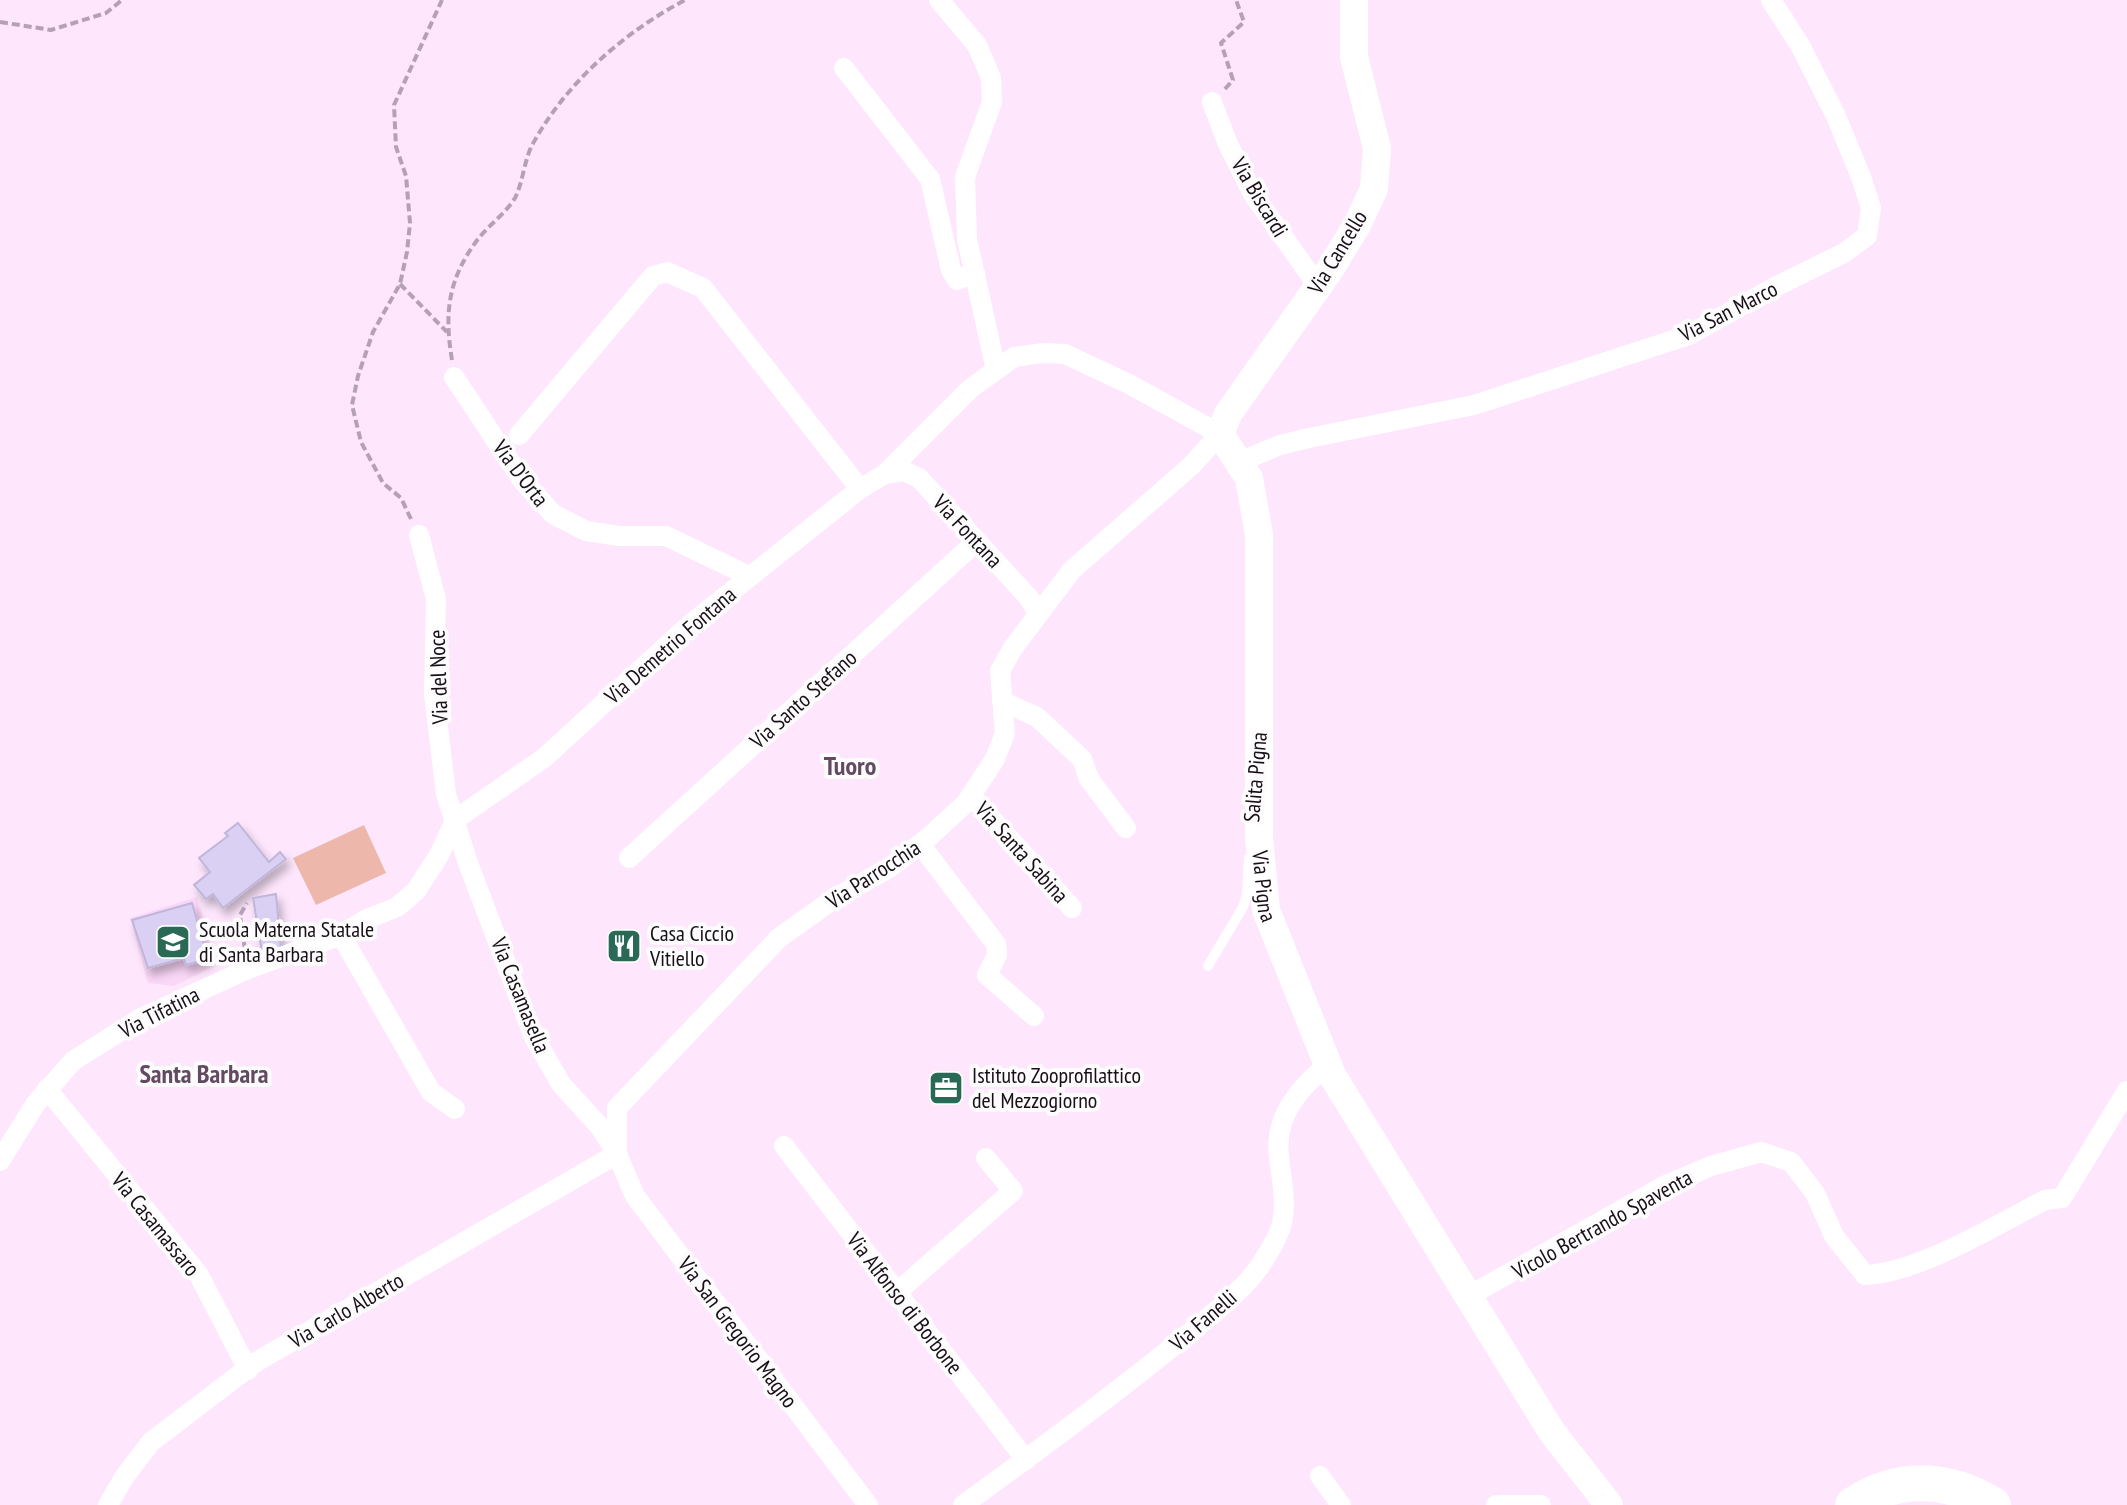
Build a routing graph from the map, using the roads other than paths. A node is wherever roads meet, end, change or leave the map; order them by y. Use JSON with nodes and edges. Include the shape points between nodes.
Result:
{"nodes":[{"id":1,"x":939,"y":0,"type":"edge"},
{"id":2,"x":1354,"y":0,"type":"edge"},
{"id":3,"x":1771,"y":0,"type":"edge"},
{"id":4,"x":844,"y":68,"type":"dead end"},
{"id":5,"x":1212,"y":102,"type":"road end"},
{"id":6,"x":975,"y":273,"type":"junction"},
{"id":7,"x":1318,"y":286,"type":"junction"},
{"id":8,"x":996,"y":370,"type":"junction"},
{"id":9,"x":454,"y":377,"type":"road end"},
{"id":10,"x":1220,"y":434,"type":"junction"},
{"id":11,"x":519,"y":435,"type":"dead end"},
{"id":12,"x":1239,"y":462,"type":"junction"},
{"id":13,"x":885,"y":474,"type":"junction"},
{"id":14,"x":860,"y":489,"type":"junction"},
{"id":15,"x":419,"y":535,"type":"road end"},
{"id":16,"x":977,"y":541,"type":"junction"},
{"id":17,"x":749,"y":576,"type":"junction"},
{"id":18,"x":1038,"y":613,"type":"junction"},
{"id":19,"x":1002,"y":701,"type":"junction"},
{"id":20,"x":1260,"y":721,"type":"junction"},
{"id":21,"x":971,"y":796,"type":"junction"},
{"id":22,"x":456,"y":819,"type":"junction"},
{"id":23,"x":1126,"y":828,"type":"dead end"},
{"id":24,"x":920,"y":844,"type":"junction"},
{"id":25,"x":629,"y":858,"type":"dead end"},
{"id":26,"x":1072,"y":908,"type":"dead end"},
{"id":27,"x":341,"y":935,"type":"junction"},
{"id":28,"x":1208,"y":966,"type":"dead end"},
{"id":29,"x":1034,"y":1016,"type":"dead end"},
{"id":30,"x":1328,"y":1065,"type":"junction"},
{"id":31,"x":47,"y":1089,"type":"junction"},
{"id":32,"x":2127,"y":1091,"type":"edge"},
{"id":33,"x":455,"y":1109,"type":"dead end"},
{"id":34,"x":784,"y":1146,"type":"dead end"},
{"id":35,"x":617,"y":1154,"type":"junction"},
{"id":36,"x":986,"y":1158,"type":"dead end"},
{"id":37,"x":0,"y":1161,"type":"edge"},
{"id":38,"x":897,"y":1292,"type":"junction"},
{"id":39,"x":1467,"y":1297,"type":"junction"},
{"id":40,"x":248,"y":1370,"type":"junction"},
{"id":41,"x":1026,"y":1460,"type":"junction"},
{"id":42,"x":1320,"y":1476,"type":"dead end"},
{"id":43,"x":108,"y":1505,"type":"edge"},
{"id":44,"x":868,"y":1505,"type":"edge"},
{"id":45,"x":963,"y":1505,"type":"edge"},
{"id":46,"x":1341,"y":1505,"type":"edge"},
{"id":47,"x":1496,"y":1505,"type":"edge"},
{"id":48,"x":1541,"y":1505,"type":"edge"},
{"id":49,"x":1609,"y":1505,"type":"edge"},
{"id":50,"x":1853,"y":1505,"type":"edge"},
{"id":51,"x":1993,"y":1505,"type":"edge"}],
"edges":[{"from":1,"to":6,"type":"street","via":[[977,45],[991,78],[992,102],[965,177],[967,239]]},
{"from":2,"to":7,"type":"street","name":"Via Cancello","via":[[1354,57],[1377,148],[1374,189]]},
{"from":3,"to":12,"type":"street","name":"Via San Marco","via":[[1801,47],[1861,177],[1871,208],[1867,236],[1689,335],[1474,405],[1280,445]]},
{"from":4,"to":6,"type":"street","via":[[930,179],[957,280]]},
{"from":5,"to":7,"type":"street","name":"Via Biscardi","via":[[1253,194]]},
{"from":6,"to":8,"type":"street"},
{"from":7,"to":10,"type":"street","name":"Via Cancello","via":[[1228,414]]},
{"from":8,"to":10,"type":"street","name":"Via Demetrio Fontana","via":[[1014,357],[1065,354]]},
{"from":8,"to":13,"type":"street","name":"Via Demetrio Fontana"},
{"from":9,"to":17,"type":"street","name":"Via D'Orta","via":[[522,480],[553,514],[586,531],[666,536]]},
{"from":10,"to":12,"type":"street","name":"Via Pigna"},
{"from":10,"to":18,"type":"street","name":"Via Parrocchia","via":[[1072,570]]},
{"from":11,"to":14,"type":"street","via":[[653,276],[667,272],[703,288]]},
{"from":12,"to":20,"type":"street","name":"Via Pigna","via":[[1249,478],[1259,535]]},
{"from":13,"to":14,"type":"street","name":"Via Demetrio Fontana"},
{"from":13,"to":16,"type":"street","name":"Via Fontana","via":[[904,471],[919,478]]},
{"from":14,"to":17,"type":"street","name":"Via Demetrio Fontana"},
{"from":15,"to":22,"type":"street","name":"Via del Noce","via":[[436,599],[434,694],[446,794]]},
{"from":16,"to":18,"type":"street","name":"Via Fontana"},
{"from":16,"to":25,"type":"street","name":"Via Santo Stefano"},
{"from":17,"to":22,"type":"street","name":"Via Demetrio Fontana","via":[[544,758]]},
{"from":18,"to":19,"type":"street","name":"Via Parrocchia","via":[[1000,671]]},
{"from":19,"to":21,"type":"street","name":"Via Parrocchia","via":[[1005,733]]},
{"from":19,"to":23,"type":"street","via":[[1037,717],[1082,759],[1089,779]]},
{"from":20,"to":28,"type":"lane","name":"Salita Pigna","via":[[1251,764],[1247,895]]},
{"from":20,"to":30,"type":"street","name":"Via Pigna","via":[[1259,837],[1266,910]]},
{"from":21,"to":24,"type":"street","name":"Via Parrocchia"},
{"from":21,"to":26,"type":"street","name":"Via Santa Sabina"},
{"from":22,"to":27,"type":"street","name":"Via Tifatina","via":[[416,891],[397,907]]},
{"from":22,"to":35,"type":"street","name":"Via Casamasella","via":[[534,1037],[561,1084]]},
{"from":24,"to":29,"type":"street","via":[[996,944],[997,955],[987,975]]},
{"from":24,"to":35,"type":"street","name":"Via Parrocchia","via":[[779,938],[617,1108]]},
{"from":27,"to":31,"type":"street","name":"Via Tifatina","via":[[248,969],[141,1018],[73,1061]]},
{"from":27,"to":33,"type":"street","via":[[431,1092]]},
{"from":30,"to":39,"type":"street","name":"Via Pigna"},
{"from":30,"to":41,"type":"street","name":"Via Fanelli","via":[[1307,1081],[1280,1128],[1282,1221],[1258,1269],[1125,1385]]},
{"from":31,"to":37,"type":"street","name":"Via Tifatina"},
{"from":31,"to":40,"type":"street","name":"Via Casamassaro","via":[[199,1275]]},
{"from":32,"to":39,"type":"street","name":"Vicolo Bertrando Spaventa","via":[[2062,1198],[2045,1200],[1941,1252],[1883,1274],[1865,1275],[1834,1236],[1815,1193],[1791,1162],[1761,1152],[1664,1186]]},
{"from":34,"to":38,"type":"street","name":"Via Alfonso di Borbone"},
{"from":35,"to":40,"type":"street","name":"Via Carlo Alberto"},
{"from":35,"to":44,"type":"street","name":"Via San Gregorio Magno","via":[[635,1196]]},
{"from":36,"to":38,"type":"street","via":[[1013,1191]]},
{"from":38,"to":41,"type":"street","name":"Via Alfonso di Borbone"},
{"from":39,"to":49,"type":"street","name":"Via Pigna","via":[[1552,1432]]},
{"from":40,"to":43,"type":"street","name":"Via Carlo Alberto","via":[[151,1442]]},
{"from":41,"to":45,"type":"street","name":"Via Fanelli"},
{"from":42,"to":46,"type":"street"},
{"from":47,"to":48,"type":"street"},
{"from":50,"to":51,"type":"highway","via":[[1897,1485],[1937,1482]]}]}
